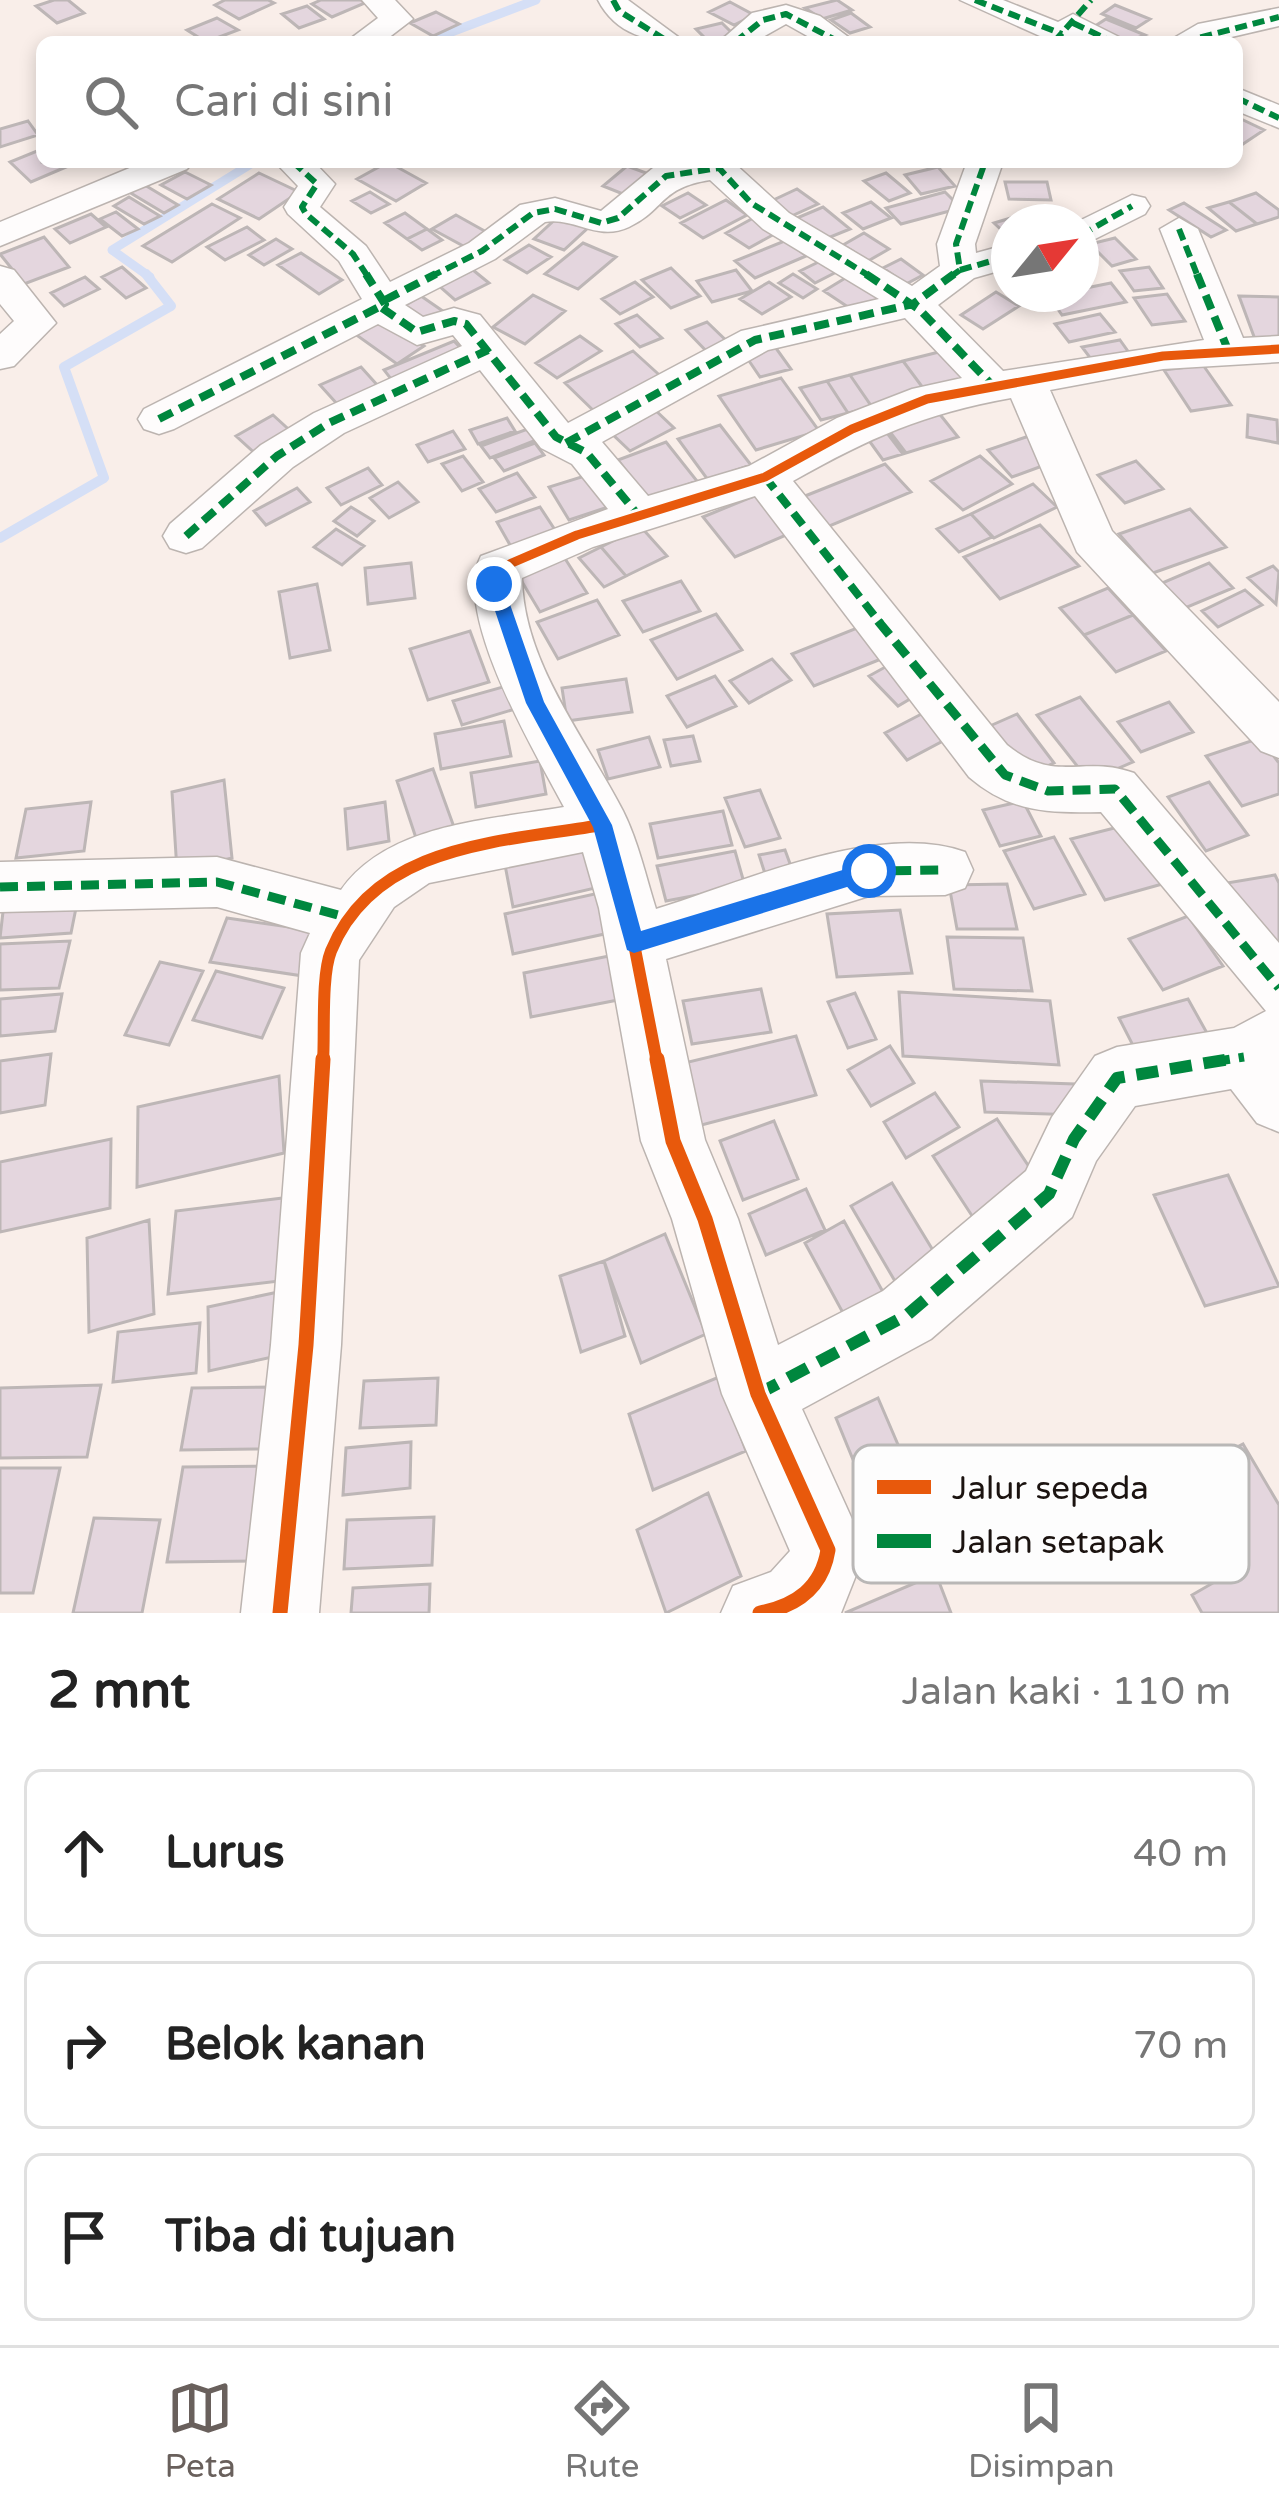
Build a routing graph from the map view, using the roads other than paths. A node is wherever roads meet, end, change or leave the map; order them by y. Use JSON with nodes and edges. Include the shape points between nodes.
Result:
{"nodes":[{"id":1,"x":377,"y":0,"type":"edge"},
{"id":2,"x":613,"y":0,"type":"edge"},
{"id":3,"x":975,"y":0,"type":"edge"},
{"id":4,"x":1279,"y":17,"type":"edge"},
{"id":5,"x":1070,"y":25,"type":"edge"},
{"id":6,"x":371,"y":36,"type":"edge"},
{"id":7,"x":659,"y":36,"type":"edge"},
{"id":8,"x":740,"y":36,"type":"edge"},
{"id":9,"x":830,"y":36,"type":"edge"},
{"id":10,"x":1198,"y":36,"type":"edge"},
{"id":11,"x":1243,"y":101,"type":"edge"},
{"id":12,"x":1279,"y":118,"type":"edge"},
{"id":13,"x":138,"y":168,"type":"edge"},
{"id":14,"x":300,"y":168,"type":"edge"},
{"id":15,"x":706,"y":168,"type":"edge"},
{"id":16,"x":722,"y":168,"type":"edge"},
{"id":17,"x":983,"y":168,"type":"edge"},
{"id":18,"x":102,"y":174,"type":"edge"},
{"id":19,"x":1132,"y":206,"type":"dead end"},
{"id":20,"x":1099,"y":225,"type":"edge"},
{"id":21,"x":1179,"y":229,"type":"dead end"},
{"id":22,"x":0,"y":235,"type":"edge"},
{"id":23,"x":991,"y":261,"type":"edge"},
{"id":24,"x":960,"y":270,"type":"junction"},
{"id":25,"x":0,"y":278,"type":"edge"},
{"id":26,"x":383,"y":304,"type":"junction"},
{"id":27,"x":914,"y":304,"type":"junction"},
{"id":28,"x":1279,"y":349,"type":"edge"},
{"id":29,"x":488,"y":350,"type":"junction"},
{"id":30,"x":1228,"y":350,"type":"junction"},
{"id":31,"x":0,"y":356,"type":"edge"},
{"id":32,"x":1010,"y":384,"type":"junction"},
{"id":33,"x":159,"y":419,"type":"dead end"},
{"id":34,"x":566,"y":443,"type":"junction"},
{"id":35,"x":765,"y":476,"type":"junction"},
{"id":36,"x":639,"y":516,"type":"junction"},
{"id":37,"x":186,"y":536,"type":"dead end"},
{"id":38,"x":1279,"y":736,"type":"edge"},
{"id":39,"x":602,"y":825,"type":"junction"},
{"id":40,"x":945,"y":870,"type":"dead end"},
{"id":41,"x":0,"y":886,"type":"edge"},
{"id":42,"x":349,"y":918,"type":"junction"},
{"id":43,"x":634,"y":943,"type":"junction"},
{"id":44,"x":1279,"y":988,"type":"edge"},
{"id":45,"x":1267,"y":1064,"type":"edge"},
{"id":46,"x":758,"y":1394,"type":"junction"},
{"id":47,"x":771,"y":1612,"type":"edge"},
{"id":48,"x":280,"y":1613,"type":"edge"}],
"edges":[{"from":1,"to":6,"type":"street","via":[[397,19]]},
{"from":2,"to":7,"type":"street"},
{"from":3,"to":5,"type":"street"},
{"from":4,"to":10,"type":"street"},
{"from":8,"to":9,"type":"street","via":[[783,12]]},
{"from":11,"to":12,"type":"street"},
{"from":13,"to":18,"type":"street"},
{"from":14,"to":26,"type":"street","via":[[317,184],[302,207],[312,224],[353,254]]},
{"from":15,"to":26,"type":"street","via":[[666,176],[601,223],[555,209],[533,213],[482,251]]},
{"from":16,"to":27,"type":"street","via":[[726,184],[760,210]]},
{"from":17,"to":24,"type":"street","via":[[956,244]]},
{"from":18,"to":22,"type":"street"},
{"from":19,"to":20,"type":"street"},
{"from":21,"to":30,"type":"street"},
{"from":23,"to":24,"type":"street"},
{"from":24,"to":27,"type":"street"},
{"from":25,"to":31,"type":"street","via":[[36,323]]},
{"from":26,"to":29,"type":"street","via":[[417,332],[461,322]]},
{"from":26,"to":33,"type":"street"},
{"from":27,"to":32,"type":"street"},
{"from":27,"to":34,"type":"street","via":[[754,340]]},
{"from":28,"to":30,"type":"street"},
{"from":29,"to":34,"type":"street"},
{"from":29,"to":37,"type":"street","via":[[277,456]]},
{"from":30,"to":32,"type":"street"},
{"from":32,"to":35,"type":"street","via":[[927,399]]},
{"from":32,"to":38,"type":"street","via":[[1094,540]]},
{"from":34,"to":36,"type":"street","via":[[587,453]]},
{"from":35,"to":36,"type":"street"},
{"from":35,"to":44,"type":"street","via":[[988,761],[1012,784],[1048,795],[1115,789]]},
{"from":36,"to":39,"type":"street","via":[[519,556],[498,569],[494,584],[535,703]]},
{"from":39,"to":42,"type":"street","via":[[410,865]]},
{"from":39,"to":43,"type":"street"},
{"from":40,"to":43,"type":"street","via":[[869,871]]},
{"from":41,"to":42,"type":"street","via":[[217,882]]},
{"from":42,"to":48,"type":"street","via":[[330,952]]},
{"from":43,"to":46,"type":"street","via":[[674,1141]]},
{"from":45,"to":46,"type":"street","via":[[1117,1078],[1073,1139],[1049,1194],[907,1315]]},
{"from":46,"to":47,"type":"street","via":[[828,1550],[820,1582]]}]}
